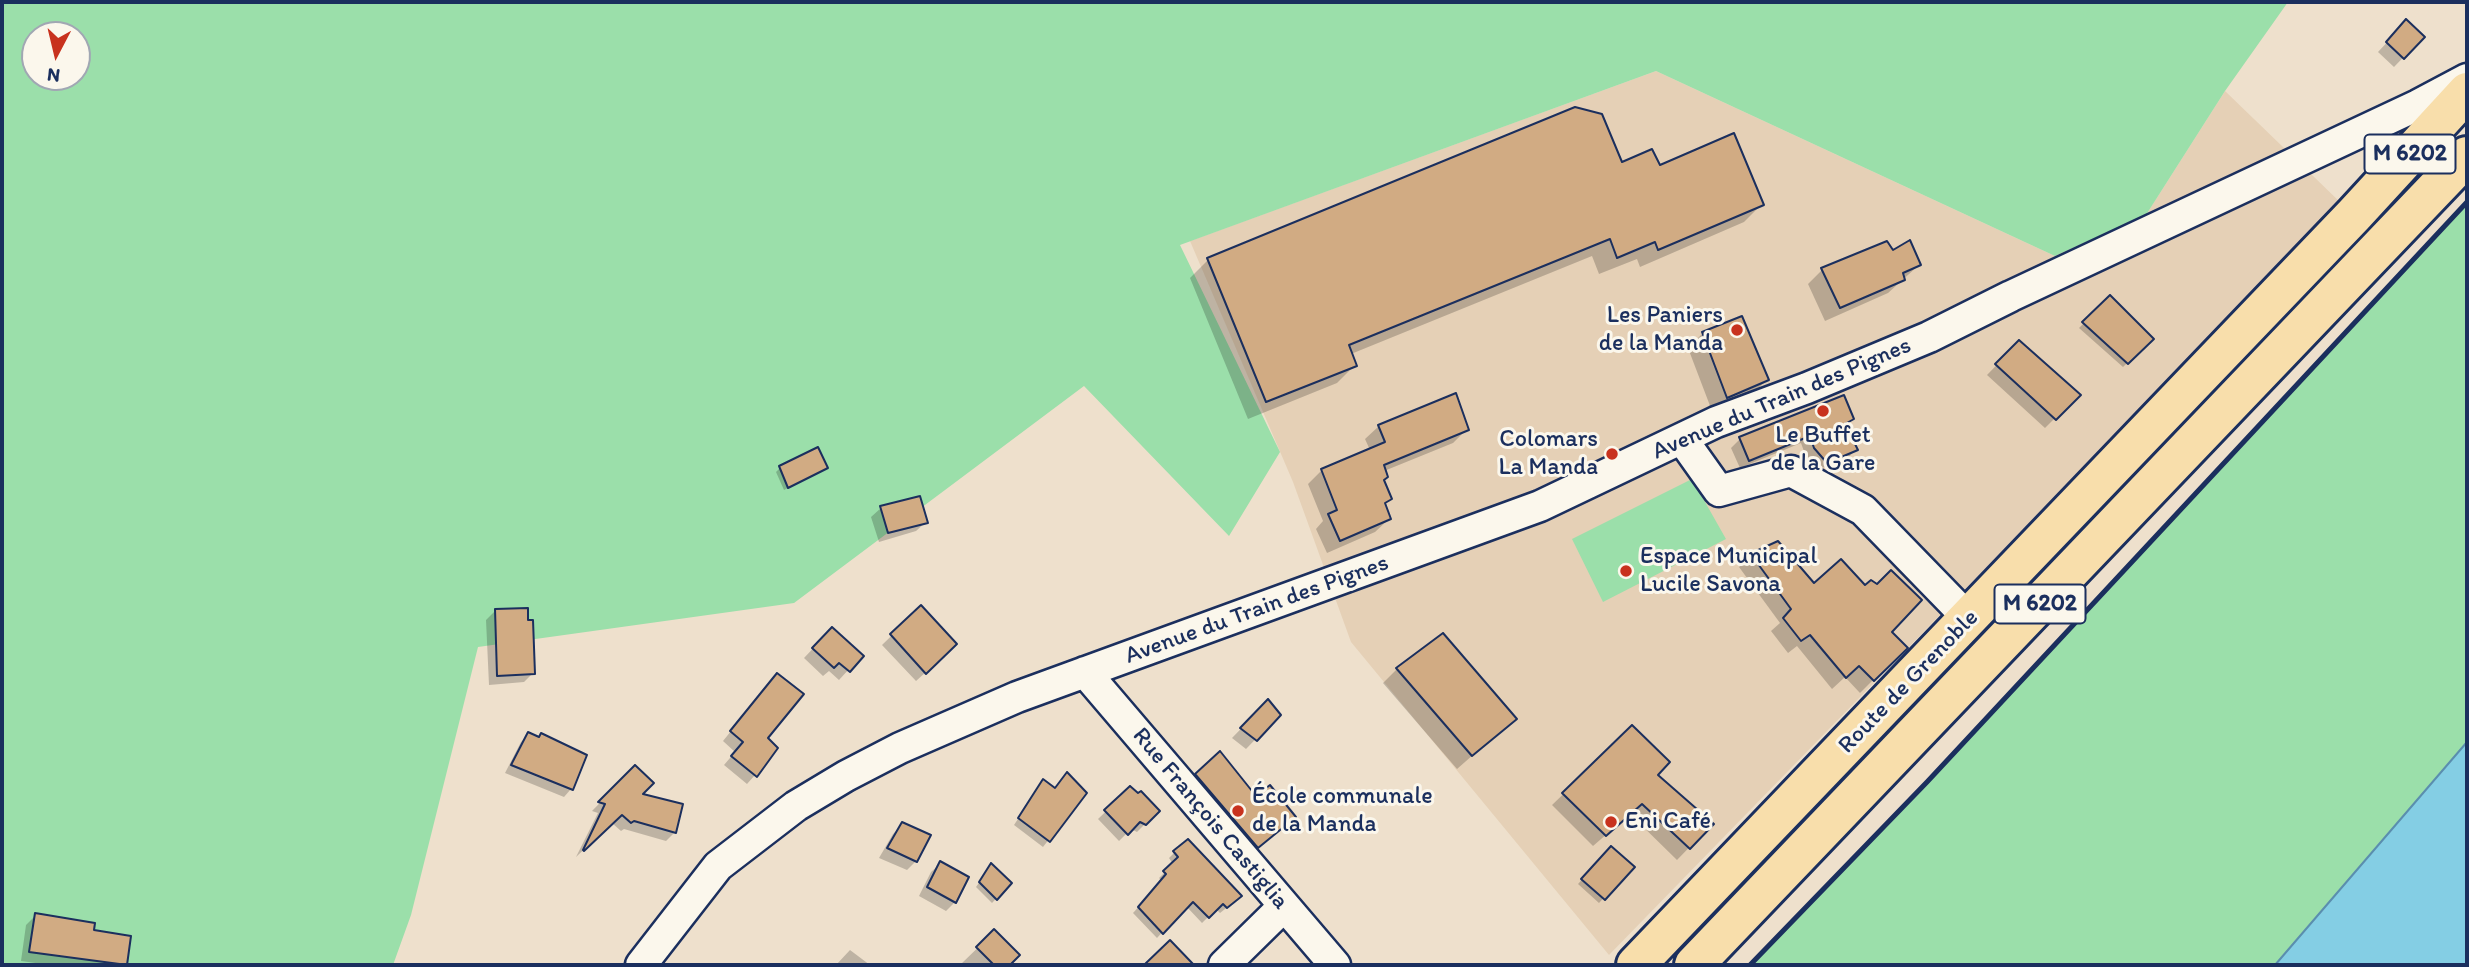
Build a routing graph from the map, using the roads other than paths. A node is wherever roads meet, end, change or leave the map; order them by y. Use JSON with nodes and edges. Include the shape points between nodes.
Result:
{"nodes":[{"id":1,"x":2467,"y":79,"type":"edge"},
{"id":2,"x":2467,"y":92,"type":"edge"},
{"id":3,"x":2467,"y":156,"type":"edge"},
{"id":4,"x":1682,"y":439,"type":"junction"},
{"id":5,"x":1969,"y":619,"type":"junction"},
{"id":6,"x":1085,"y":672,"type":"junction"},
{"id":7,"x":1284,"y":906,"type":"junction"},
{"id":8,"x":641,"y":965,"type":"edge"},
{"id":9,"x":1224,"y":965,"type":"edge"},
{"id":10,"x":1335,"y":965,"type":"edge"},
{"id":11,"x":1636,"y":965,"type":"edge"},
{"id":12,"x":1694,"y":965,"type":"edge"}],
"edges":[{"from":1,"to":4,"type":"street","name":"Avenue du Train des Pignes","via":[[1929,337]]},
{"from":2,"to":5,"type":"main road","name":"Route de Grenoble","number":"M 6202"},
{"from":3,"to":12,"type":"main road","name":"Route de Grenoble","number":"M 6202"},
{"from":4,"to":5,"type":"street","via":[[1719,491],[1791,471],[1863,510]]},
{"from":4,"to":6,"type":"street","name":"Avenue du Train des Pignes","via":[[1540,506]]},
{"from":5,"to":11,"type":"main road","name":"Route de Grenoble","number":"M 6202"},
{"from":6,"to":7,"type":"street","name":"Rue François Castiglia"},
{"from":6,"to":8,"type":"street","name":"Avenue du Train des Pignes","via":[[900,748],[796,806],[718,866]]},
{"from":7,"to":9,"type":"street"},
{"from":7,"to":10,"type":"street","name":"Rue François Castiglia"}]}
